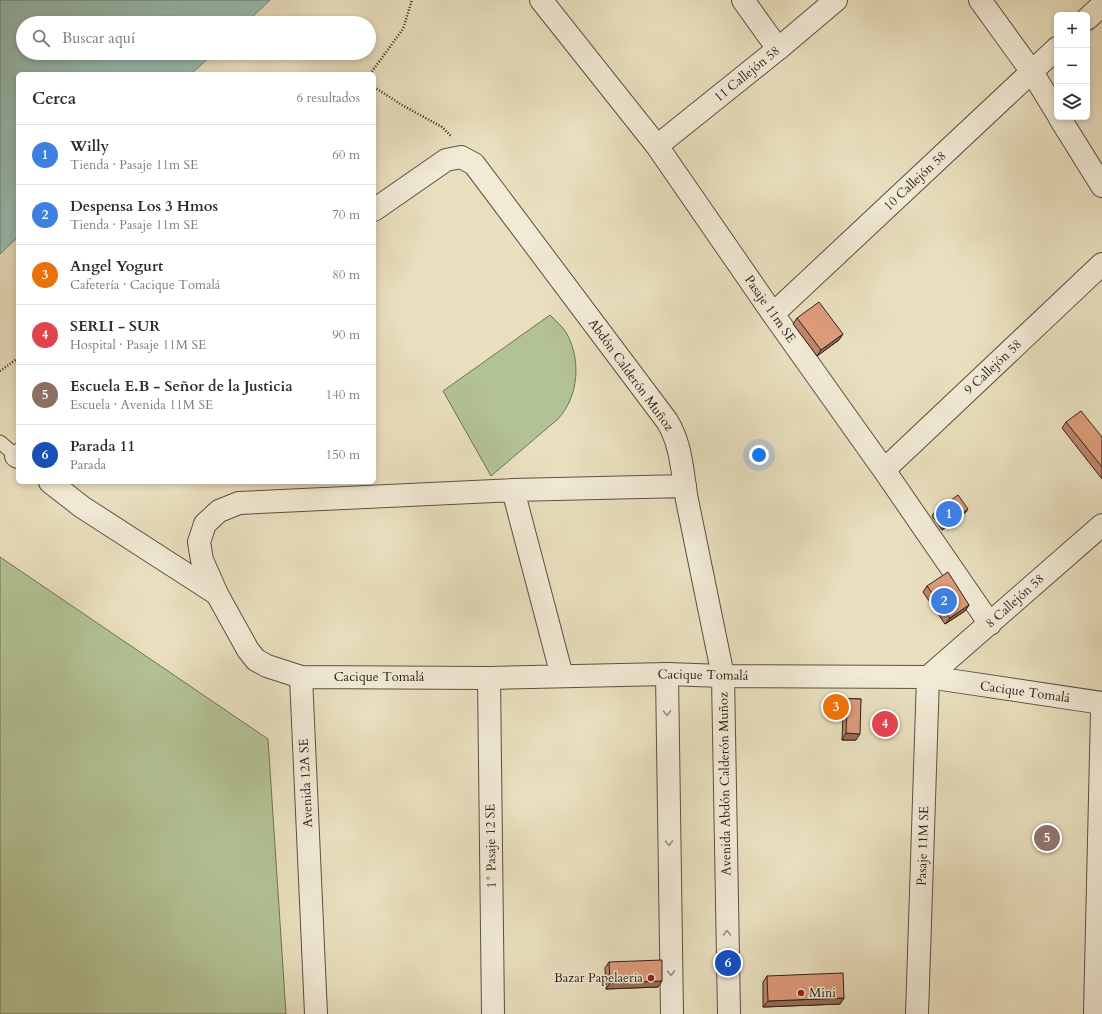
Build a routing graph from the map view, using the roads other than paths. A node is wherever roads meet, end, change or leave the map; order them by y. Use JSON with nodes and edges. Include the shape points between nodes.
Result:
{"nodes":[{"id":1,"x":541,"y":0,"type":"edge"},
{"id":2,"x":743,"y":0,"type":"edge"},
{"id":3,"x":836,"y":0,"type":"edge"},
{"id":4,"x":980,"y":0,"type":"edge"},
{"id":5,"x":1102,"y":5,"type":"edge"},
{"id":6,"x":1090,"y":16,"type":"edge"},
{"id":7,"x":778,"y":49,"type":"junction"},
{"id":8,"x":1054,"y":51,"type":"edge"},
{"id":9,"x":1032,"y":72,"type":"junction"},
{"id":10,"x":1054,"y":108,"type":"edge"},
{"id":11,"x":1061,"y":120,"type":"edge"},
{"id":12,"x":657,"y":146,"type":"junction"},
{"id":13,"x":1102,"y":186,"type":"edge"},
{"id":14,"x":376,"y":209,"type":"edge"},
{"id":15,"x":1102,"y":264,"type":"edge"},
{"id":16,"x":773,"y":314,"type":"junction"},
{"id":17,"x":884,"y":470,"type":"junction"},
{"id":18,"x":53,"y":484,"type":"edge"},
{"id":19,"x":684,"y":486,"type":"junction"},
{"id":20,"x":513,"y":490,"type":"junction"},
{"id":21,"x":1102,"y":525,"type":"edge"},
{"id":22,"x":217,"y":594,"type":"junction"},
{"id":23,"x":990,"y":624,"type":"junction"},
{"id":24,"x":667,"y":674,"type":"junction"},
{"id":25,"x":562,"y":676,"type":"junction"},
{"id":26,"x":723,"y":676,"type":"junction"},
{"id":27,"x":301,"y":677,"type":"junction"},
{"id":28,"x":489,"y":678,"type":"junction"},
{"id":29,"x":928,"y":678,"type":"junction"},
{"id":30,"x":1102,"y":703,"type":"edge"},
{"id":31,"x":1102,"y":711,"type":"edge"},
{"id":32,"x":316,"y":1014,"type":"edge"},
{"id":33,"x":493,"y":1014,"type":"edge"},
{"id":34,"x":672,"y":1014,"type":"edge"},
{"id":35,"x":729,"y":1014,"type":"edge"},
{"id":36,"x":917,"y":1014,"type":"edge"},
{"id":37,"x":1095,"y":1014,"type":"edge"}],
"edges":[{"from":1,"to":12,"type":"street","name":"Pasaje 11m SE"},
{"from":2,"to":7,"type":"street"},
{"from":3,"to":7,"type":"street","name":"11 Callejón 58"},
{"from":4,"to":9,"type":"street"},
{"from":5,"to":6,"type":"street"},
{"from":7,"to":12,"type":"street","name":"11 Callejón 58"},
{"from":8,"to":9,"type":"street","name":"10 Callejón 58"},
{"from":9,"to":10,"type":"street"},
{"from":9,"to":16,"type":"street","name":"10 Callejón 58"},
{"from":11,"to":13,"type":"street"},
{"from":12,"to":16,"type":"street","name":"Pasaje 11m SE"},
{"from":14,"to":19,"type":"street","name":"Abdón Calderón Muñoz","via":[[446,160],[462,157],[474,164],[667,421],[678,444]]},
{"from":15,"to":17,"type":"street","name":"9 Callejón 58"},
{"from":16,"to":17,"type":"street","name":"Pasaje 11m SE"},
{"from":17,"to":23,"type":"street","name":"Pasaje 11m SE"},
{"from":18,"to":22,"type":"street","via":[[82,507]]},
{"from":19,"to":20,"type":"street"},
{"from":19,"to":26,"type":"street","name":"Avenida Abdón Calderón Muñoz"},
{"from":20,"to":22,"type":"street","via":[[239,502],[219,511],[206,524],[199,542],[202,560]]},
{"from":20,"to":25,"type":"street"},
{"from":21,"to":23,"type":"street","name":"8 Callejón 58"},
{"from":22,"to":27,"type":"street","via":[[256,660]]},
{"from":23,"to":29,"type":"street","name":"8 Callejón 58"},
{"from":24,"to":25,"type":"street","name":"Cacique Tomalá"},
{"from":24,"to":26,"type":"street","name":"Cacique Tomalá"},
{"from":24,"to":34,"type":"street","one_way":true},
{"from":25,"to":28,"type":"street","name":"Cacique Tomalá"},
{"from":26,"to":29,"type":"street","name":"Cacique Tomalá"},
{"from":35,"to":26,"type":"street","name":"Avenida Abdón Calderón Muñoz","one_way":true},
{"from":27,"to":28,"type":"street","name":"Cacique Tomalá"},
{"from":27,"to":32,"type":"street","name":"Avenida 12A SE"},
{"from":28,"to":33,"type":"street","name":"1° Pasaje 12 SE"},
{"from":29,"to":30,"type":"street","name":"Cacique Tomalá"},
{"from":29,"to":36,"type":"street","name":"Pasaje 11M SE"},
{"from":31,"to":37,"type":"street"}]}
